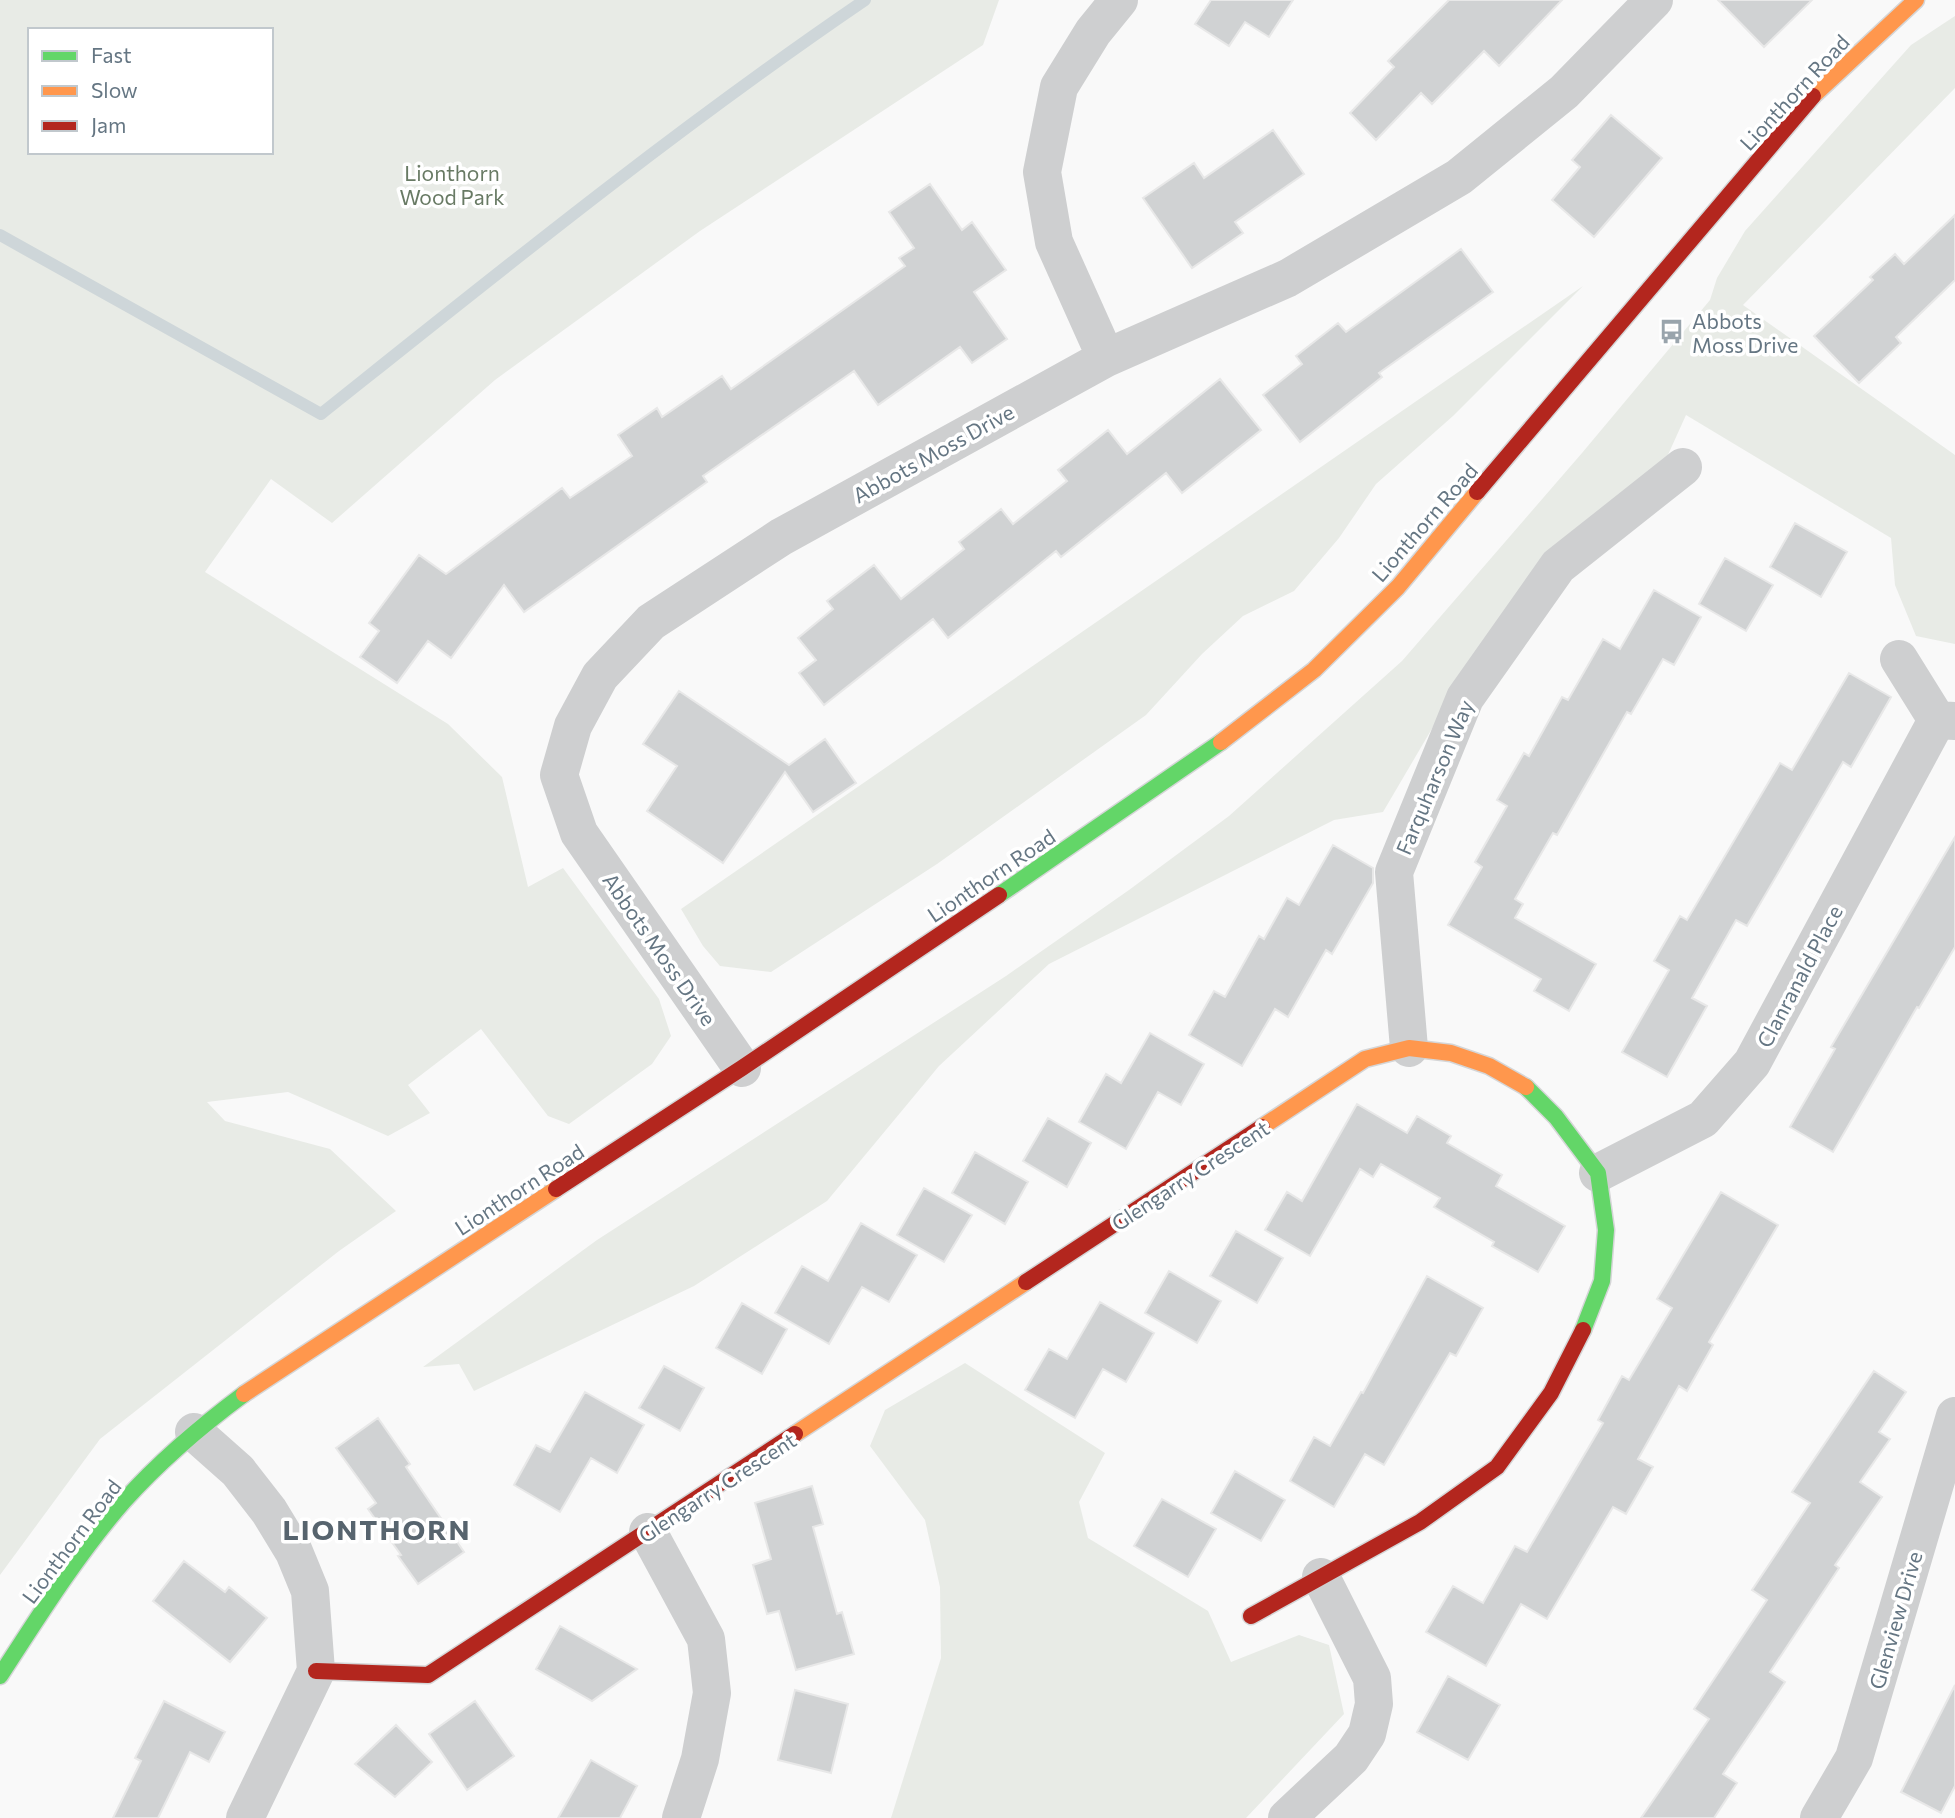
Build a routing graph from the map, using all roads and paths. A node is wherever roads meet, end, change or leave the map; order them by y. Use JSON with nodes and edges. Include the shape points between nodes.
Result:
{"nodes":[{"id":1,"x":1119,"y":0,"type":"edge"},
{"id":2,"x":1654,"y":0,"type":"edge"},
{"id":3,"x":1916,"y":0,"type":"edge"},
{"id":4,"x":1106,"y":358,"type":"junction"},
{"id":5,"x":1683,"y":467,"type":"dead end"},
{"id":6,"x":1899,"y":659,"type":"dead end"},
{"id":7,"x":1946,"y":721,"type":"edge"},
{"id":8,"x":1409,"y":1048,"type":"junction"},
{"id":9,"x":743,"y":1068,"type":"junction"},
{"id":10,"x":1598,"y":1174,"type":"junction"},
{"id":11,"x":1955,"y":1416,"type":"edge"},
{"id":12,"x":194,"y":1432,"type":"junction"},
{"id":13,"x":648,"y":1532,"type":"junction"},
{"id":14,"x":1321,"y":1577,"type":"junction"},
{"id":15,"x":1251,"y":1615,"type":"dead end"},
{"id":16,"x":316,"y":1671,"type":"junction"},
{"id":17,"x":0,"y":1676,"type":"edge"},
{"id":18,"x":245,"y":1818,"type":"edge"},
{"id":19,"x":681,"y":1818,"type":"edge"},
{"id":20,"x":1287,"y":1818,"type":"edge"},
{"id":21,"x":1819,"y":1818,"type":"edge"}],
"edges":[{"from":1,"to":4,"type":"street","via":[[1059,87],[1042,172],[1054,242]]},
{"from":2,"to":4,"type":"street","name":"Abbots Moss Drive","via":[[1564,92],[1459,177],[1288,278]]},
{"from":3,"to":9,"type":"street","name":"Lionthorn Road","via":[[1811,98],[1398,587],[1314,670],[1106,823]]},
{"from":4,"to":9,"type":"street","name":"Abbots Moss Drive","via":[[781,537],[651,622],[600,676],[573,726],[559,775],[579,833]]},
{"from":5,"to":8,"type":"street","name":"Farquharson Way","via":[[1558,566],[1465,698],[1394,872]]},
{"from":6,"to":7,"type":"street","name":"Clanranald Place"},
{"from":7,"to":10,"type":"street","name":"Clanranald Place","via":[[1752,1063],[1703,1119]]},
{"from":8,"to":10,"type":"street","name":"Glengarry Crescent","via":[[1451,1053],[1489,1066],[1528,1088]]},
{"from":8,"to":13,"type":"street","name":"Glengarry Crescent","via":[[1366,1059]]},
{"from":9,"to":12,"type":"street","name":"Lionthorn Road","via":[[263,1379]]},
{"from":10,"to":14,"type":"street","name":"Glengarry Crescent","via":[[1606,1230],[1602,1282],[1551,1393],[1497,1467],[1420,1521]]},
{"from":11,"to":21,"type":"street","name":"Glenview Drive","via":[[1854,1758]]},
{"from":12,"to":16,"type":"street","via":[[237,1471],[294,1552],[310,1591]]},
{"from":12,"to":17,"type":"street","name":"Lionthorn Road","via":[[101,1530]]},
{"from":13,"to":16,"type":"street","name":"Glengarry Crescent","via":[[428,1675]]},
{"from":13,"to":19,"type":"street","via":[[706,1639],[708,1653],[712,1693],[700,1759]]},
{"from":14,"to":15,"type":"street","name":"Glengarry Crescent"},
{"from":14,"to":20,"type":"street","via":[[1372,1678],[1374,1704],[1367,1734],[1351,1758]]},
{"from":16,"to":18,"type":"street"}]}
